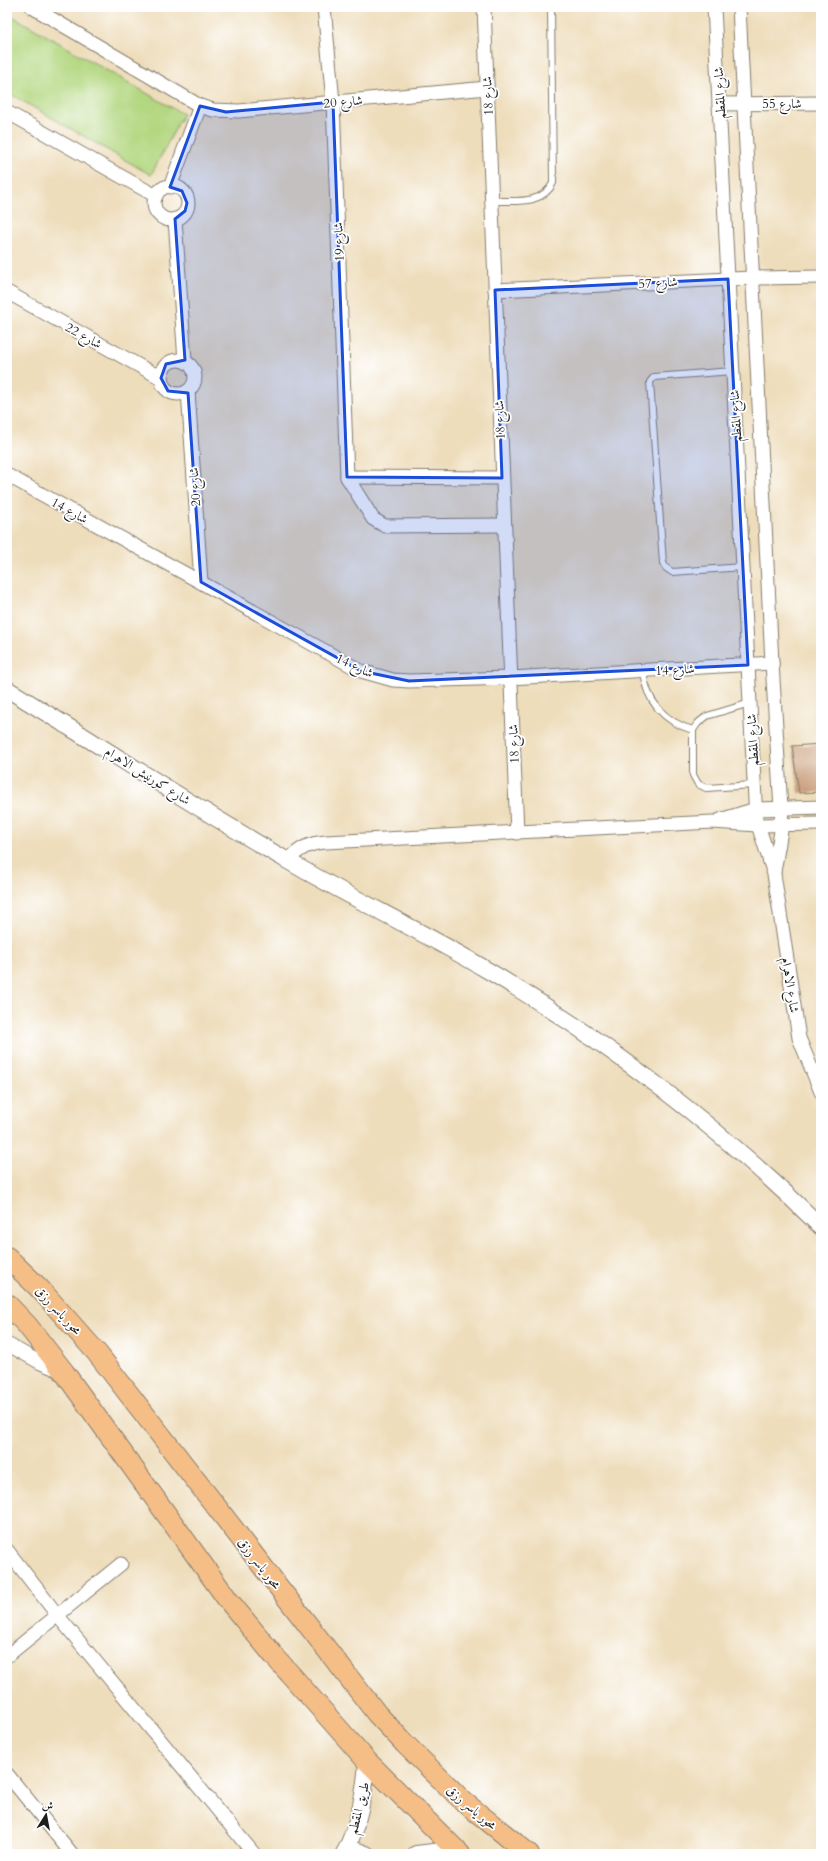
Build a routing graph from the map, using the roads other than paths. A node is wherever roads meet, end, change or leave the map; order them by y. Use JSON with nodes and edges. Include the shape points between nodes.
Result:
{"nodes":[{"id":1,"x":32,"y":7,"type":"edge"},
{"id":2,"x":324,"y":7,"type":"edge"},
{"id":3,"x":484,"y":7,"type":"edge"},
{"id":4,"x":551,"y":7,"type":"edge"},
{"id":5,"x":714,"y":7,"type":"edge"},
{"id":6,"x":739,"y":7,"type":"edge"},
{"id":7,"x":487,"y":88,"type":"junction"},
{"id":8,"x":333,"y":102,"type":"junction"},
{"id":9,"x":743,"y":103,"type":"junction"},
{"id":10,"x":821,"y":103,"type":"edge"},
{"id":11,"x":719,"y":104,"type":"junction"},
{"id":12,"x":200,"y":106,"type":"junction"},
{"id":13,"x":7,"y":112,"type":"edge"},
{"id":14,"x":170,"y":187,"type":"junction"},
{"id":15,"x":156,"y":196,"type":"junction"},
{"id":16,"x":491,"y":201,"type":"junction"},
{"id":17,"x":175,"y":219,"type":"junction"},
{"id":18,"x":821,"y":277,"type":"edge"},
{"id":19,"x":752,"y":278,"type":"junction"},
{"id":20,"x":728,"y":279,"type":"junction"},
{"id":21,"x":494,"y":290,"type":"junction"},
{"id":22,"x":7,"y":292,"type":"edge"},
{"id":23,"x":185,"y":361,"type":"junction"},
{"id":24,"x":733,"y":371,"type":"junction"},
{"id":25,"x":161,"y":378,"type":"junction"},
{"id":26,"x":188,"y":391,"type":"junction"},
{"id":27,"x":7,"y":476,"type":"edge"},
{"id":28,"x":348,"y":477,"type":"junction"},
{"id":29,"x":502,"y":478,"type":"junction"},
{"id":30,"x":504,"y":525,"type":"junction"},
{"id":31,"x":743,"y":567,"type":"junction"},
{"id":32,"x":201,"y":582,"type":"junction"},
{"id":33,"x":772,"y":663,"type":"junction"},
{"id":34,"x":748,"y":665,"type":"junction"},
{"id":35,"x":643,"y":671,"type":"junction"},
{"id":36,"x":510,"y":678,"type":"junction"},
{"id":37,"x":7,"y":689,"type":"edge"},
{"id":38,"x":750,"y":703,"type":"junction"},
{"id":39,"x":693,"y":730,"type":"junction"},
{"id":40,"x":754,"y":785,"type":"junction"},
{"id":41,"x":781,"y":808,"type":"junction"},
{"id":42,"x":821,"y":808,"type":"edge"},
{"id":43,"x":756,"y":809,"type":"junction"},
{"id":44,"x":713,"y":822,"type":"junction"},
{"id":45,"x":782,"y":824,"type":"junction"},
{"id":46,"x":821,"y":824,"type":"edge"},
{"id":47,"x":757,"y":825,"type":"junction"},
{"id":48,"x":516,"y":833,"type":"junction"},
{"id":49,"x":288,"y":862,"type":"junction"},
{"id":50,"x":774,"y":874,"type":"junction"},
{"id":51,"x":821,"y":1092,"type":"edge"},
{"id":52,"x":821,"y":1227,"type":"edge"},
{"id":53,"x":7,"y":1257,"type":"edge"},
{"id":54,"x":7,"y":1304,"type":"edge"},
{"id":55,"x":7,"y":1344,"type":"edge"},
{"id":56,"x":64,"y":1372,"type":"junction"},
{"id":57,"x":7,"y":1550,"type":"edge"},
{"id":58,"x":121,"y":1564,"type":"dead end"},
{"id":59,"x":58,"y":1616,"type":"junction"},
{"id":60,"x":7,"y":1656,"type":"edge"},
{"id":61,"x":367,"y":1761,"type":"junction"},
{"id":62,"x":7,"y":1774,"type":"edge"},
{"id":63,"x":459,"y":1853,"type":"edge"},
{"id":64,"x":72,"y":1854,"type":"edge"},
{"id":65,"x":254,"y":1854,"type":"edge"},
{"id":66,"x":344,"y":1854,"type":"edge"},
{"id":67,"x":366,"y":1854,"type":"edge"},
{"id":68,"x":416,"y":1854,"type":"edge"},
{"id":69,"x":529,"y":1854,"type":"edge"}],
"edges":[{"from":1,"to":12,"type":"street","name":"شارع 20"},
{"from":2,"to":8,"type":"street","name":"شارع 19"},
{"from":3,"to":7,"type":"street","name":"شارع 18"},
{"from":4,"to":16,"type":"lane","via":[[553,183],[549,190],[537,199]]},
{"from":5,"to":11,"type":"street","name":"شارع المقطم"},
{"from":6,"to":9,"type":"street","name":"شارع المقطم"},
{"from":7,"to":8,"type":"street","name":"شارع 20"},
{"from":7,"to":16,"type":"street","name":"شارع 18"},
{"from":8,"to":12,"type":"street","name":"شارع 20","via":[[226,112]]},
{"from":8,"to":28,"type":"street","name":"شارع 19"},
{"from":9,"to":10,"type":"street","name":"شارع 55"},
{"from":9,"to":11,"type":"street","name":"شارع 55"},
{"from":9,"to":19,"type":"street","name":"شارع المقطم"},
{"from":11,"to":20,"type":"street","name":"شارع المقطم"},
{"from":12,"to":14,"type":"street"},
{"from":13,"to":15,"type":"street"},
{"from":14,"to":15,"type":"street","via":[[162,189]]},
{"from":14,"to":17,"type":"street","via":[[182,191],[187,203],[183,215]]},
{"from":15,"to":17,"type":"street","via":[[156,212],[167,220]]},
{"from":16,"to":21,"type":"street","name":"شارع 18"},
{"from":17,"to":23,"type":"street"},
{"from":18,"to":19,"type":"street","name":"شارع 57"},
{"from":19,"to":20,"type":"street","name":"شارع 57"},
{"from":19,"to":33,"type":"street","name":"شارع المقطم"},
{"from":20,"to":21,"type":"street","name":"شارع 57"},
{"from":20,"to":24,"type":"street","name":"شارع المقطم"},
{"from":21,"to":29,"type":"street","name":"شارع 18"},
{"from":22,"to":25,"type":"street","name":"شارع 22"},
{"from":23,"to":25,"type":"street","via":[[175,360],[166,364]]},
{"from":23,"to":26,"type":"street","via":[[195,373],[194,383]]},
{"from":24,"to":31,"type":"street","name":"شارع المقطم"},
{"from":24,"to":31,"type":"lane","via":[[654,377],[650,382],[663,563],[672,572]]},
{"from":25,"to":26,"type":"street","via":[[168,391],[178,394]]},
{"from":26,"to":32,"type":"street","name":"شارع 20"},
{"from":27,"to":32,"type":"street","name":"شارع 14"},
{"from":28,"to":29,"type":"street"},
{"from":28,"to":30,"type":"street","name":"شارع 19","via":[[372,519],[384,526]]},
{"from":29,"to":30,"type":"street","name":"شارع 18"},
{"from":30,"to":36,"type":"street","name":"شارع 18"},
{"from":31,"to":34,"type":"street","name":"شارع المقطم"},
{"from":32,"to":36,"type":"street","name":"شارع 14","via":[[361,671],[377,676],[409,681]]},
{"from":33,"to":34,"type":"street","name":"شارع 14"},
{"from":33,"to":41,"type":"street","name":"شارع المقطم"},
{"from":34,"to":35,"type":"street","name":"شارع 14"},
{"from":34,"to":38,"type":"street","name":"شارع المقطم"},
{"from":35,"to":36,"type":"street","name":"شارع 14"},
{"from":35,"to":39,"type":"lane","via":[[647,691],[657,709],[674,723]]},
{"from":36,"to":48,"type":"street","name":"شارع 18"},
{"from":37,"to":49,"type":"street","name":"شارع كورنيش الاهرام"},
{"from":38,"to":39,"type":"lane","via":[[707,716]]},
{"from":38,"to":40,"type":"street","name":"شارع المقطم"},
{"from":39,"to":40,"type":"lane","via":[[694,775],[698,784],[706,788]]},
{"from":40,"to":43,"type":"street","name":"شارع المقطم"},
{"from":41,"to":42,"type":"street"},
{"from":41,"to":43,"type":"street"},
{"from":41,"to":45,"type":"street","name":"شارع المقطم"},
{"from":43,"to":44,"type":"street"},
{"from":43,"to":47,"type":"street","name":"شارع المقطم"},
{"from":44,"to":47,"type":"street"},
{"from":44,"to":48,"type":"street"},
{"from":45,"to":46,"type":"street"},
{"from":45,"to":47,"type":"street"},
{"from":45,"to":50,"type":"street","name":"شارع الاهرام"},
{"from":47,"to":50,"type":"street","name":"شارع الاهرام"},
{"from":48,"to":49,"type":"street","via":[[315,843],[300,850]]},
{"from":49,"to":52,"type":"street","name":"شارع كورنيش الاهرام","via":[[486,969],[580,1030],[714,1130]]},
{"from":50,"to":51,"type":"street","name":"شارع الاهرام","via":[[799,1038]]},
{"from":53,"to":69,"type":"main road","name":"محور ياسر رزق","via":[[50,1299],[97,1353],[377,1714],[464,1802]]},
{"from":54,"to":56,"type":"main road"},
{"from":55,"to":56,"type":"street"},
{"from":56,"to":61,"type":"main road","via":[[228,1600],[318,1708]]},
{"from":57,"to":59,"type":"street"},
{"from":58,"to":59,"type":"street"},
{"from":59,"to":60,"type":"street"},
{"from":59,"to":65,"type":"street"},
{"from":61,"to":63,"type":"main road"},
{"from":61,"to":66,"type":"street","name":"طريق المقطم","via":[[362,1804]]},
{"from":62,"to":64,"type":"street"},
{"from":63,"to":68,"type":"street","via":[[442,1851]]},
{"from":66,"to":67,"type":"street","via":[[355,1850]]}]}
